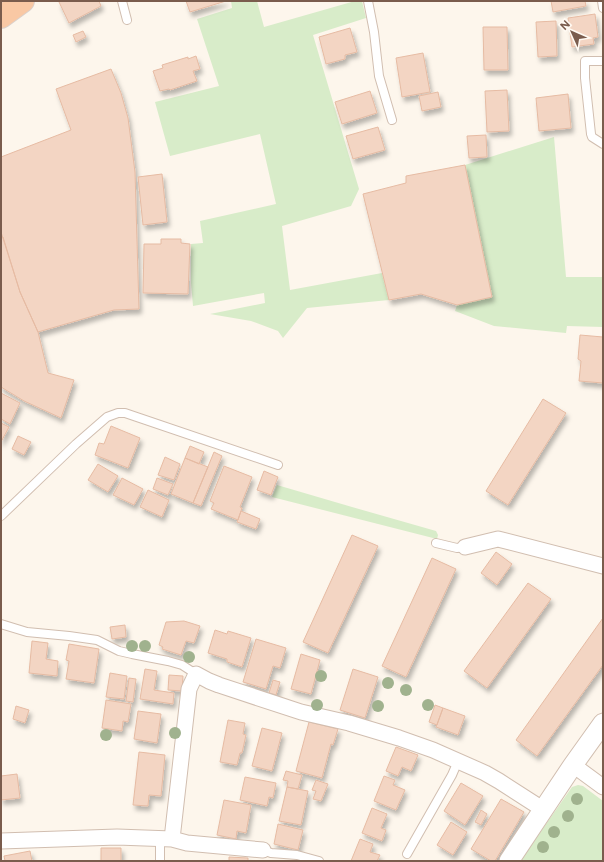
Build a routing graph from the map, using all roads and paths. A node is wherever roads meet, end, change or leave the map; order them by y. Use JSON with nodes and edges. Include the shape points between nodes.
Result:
{"nodes":[{"id":1,"x":23,"y":1,"type":"edge"},
{"id":2,"x":122,"y":1,"type":"edge"},
{"id":3,"x":368,"y":1,"type":"edge"},
{"id":4,"x":602,"y":1,"type":"edge"},
{"id":5,"x":603,"y":8,"type":"edge"},
{"id":6,"x":1,"y":17,"type":"edge"},
{"id":7,"x":127,"y":20,"type":"dead end"},
{"id":8,"x":603,"y":61,"type":"edge"},
{"id":9,"x":392,"y":120,"type":"dead end"},
{"id":10,"x":603,"y":144,"type":"edge"},
{"id":11,"x":278,"y":465,"type":"dead end"},
{"id":12,"x":1,"y":516,"type":"edge"},
{"id":13,"x":436,"y":543,"type":"dead end"},
{"id":14,"x":465,"y":547,"type":"joint"},
{"id":15,"x":603,"y":566,"type":"edge"},
{"id":16,"x":1,"y":624,"type":"edge"},
{"id":17,"x":196,"y":674,"type":"junction"},
{"id":18,"x":603,"y":723,"type":"edge"},
{"id":19,"x":458,"y":761,"type":"junction"},
{"id":20,"x":573,"y":765,"type":"junction"},
{"id":21,"x":603,"y":787,"type":"edge"},
{"id":22,"x":544,"y":810,"type":"junction"},
{"id":23,"x":166,"y":839,"type":"junction"},
{"id":24,"x":1,"y":841,"type":"edge"},
{"id":25,"x":263,"y":850,"type":"joint"},
{"id":26,"x":406,"y":854,"type":"dead end"},
{"id":27,"x":160,"y":861,"type":"edge"},
{"id":28,"x":319,"y":861,"type":"edge"},
{"id":29,"x":509,"y":861,"type":"edge"}],
"edges":[{"from":1,"to":6,"type":"highway"},
{"from":2,"to":7,"type":"lane"},
{"from":3,"to":9,"type":"lane","via":[[379,76]]},
{"from":4,"to":5,"type":"lane"},
{"from":8,"to":10,"type":"lane","via":[[585,61],[591,134]]},
{"from":11,"to":12,"type":"lane","via":[[125,413],[118,413],[108,417],[76,444]]},
{"from":13,"to":14,"type":"lane","via":[[457,548]]},
{"from":14,"to":15,"type":"street","via":[[498,539]]},
{"from":16,"to":17,"type":"lane","via":[[27,632],[97,640],[119,651],[168,660]]},
{"from":17,"to":19,"type":"street","via":[[256,698],[399,738]]},
{"from":17,"to":23,"type":"street","via":[[189,689]]},
{"from":18,"to":20,"type":"street"},
{"from":19,"to":22,"type":"street","via":[[485,773]]},
{"from":19,"to":26,"type":"lane"},
{"from":20,"to":21,"type":"street"},
{"from":20,"to":22,"type":"street"},
{"from":22,"to":29,"type":"street"},
{"from":23,"to":24,"type":"street"},
{"from":23,"to":25,"type":"street"},
{"from":23,"to":27,"type":"lane"},
{"from":25,"to":28,"type":"lane"}]}
